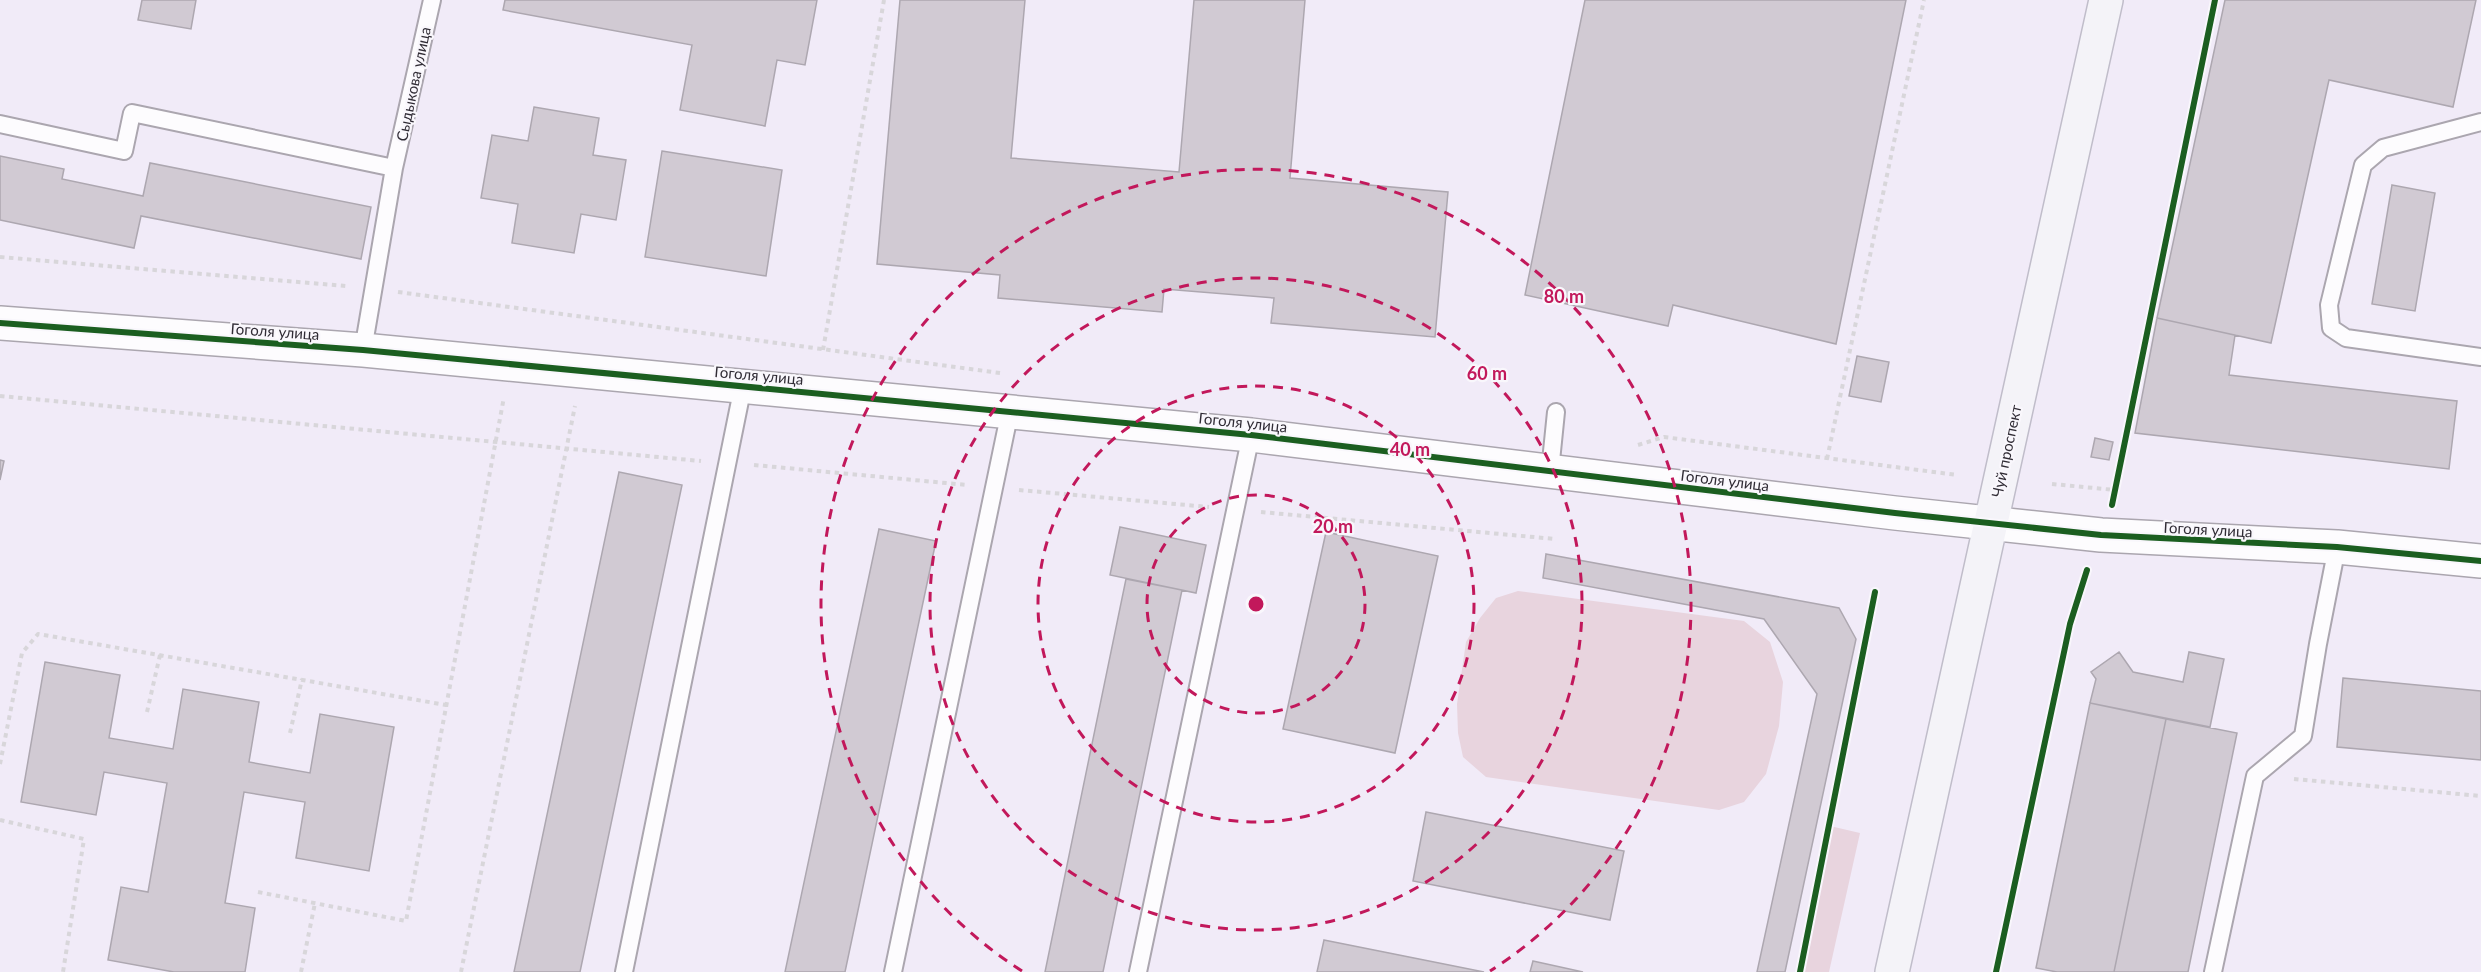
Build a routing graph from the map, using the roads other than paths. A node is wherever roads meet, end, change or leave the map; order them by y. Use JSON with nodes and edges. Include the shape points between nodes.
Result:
{"nodes":[{"id":1,"x":432,"y":0,"type":"edge"},
{"id":2,"x":2106,"y":0,"type":"edge"},
{"id":3,"x":2481,"y":122,"type":"edge"},
{"id":4,"x":0,"y":124,"type":"edge"},
{"id":5,"x":394,"y":168,"type":"junction"},
{"id":6,"x":0,"y":323,"type":"edge"},
{"id":7,"x":363,"y":350,"type":"junction"},
{"id":8,"x":2481,"y":357,"type":"edge"},
{"id":9,"x":743,"y":386,"type":"junction"},
{"id":10,"x":1010,"y":411,"type":"junction"},
{"id":11,"x":1556,"y":412,"type":"dead end"},
{"id":12,"x":1251,"y":435,"type":"junction"},
{"id":13,"x":1550,"y":471,"type":"junction"},
{"id":14,"x":1990,"y":524,"type":"junction"},
{"id":15,"x":2337,"y":548,"type":"junction"},
{"id":16,"x":2481,"y":561,"type":"edge"},
{"id":17,"x":624,"y":972,"type":"edge"},
{"id":18,"x":892,"y":972,"type":"edge"},
{"id":19,"x":1138,"y":972,"type":"edge"},
{"id":20,"x":1892,"y":972,"type":"edge"},
{"id":21,"x":2213,"y":972,"type":"edge"}],
"edges":[{"from":1,"to":5,"type":"lane","name":"Сыдыкова улица"},
{"from":2,"to":14,"type":"main road","name":"Чуй проспект"},
{"from":3,"to":8,"type":"lane","via":[[2383,148],[2362,165],[2329,305],[2331,328],[2346,338]]},
{"from":4,"to":5,"type":"lane","via":[[124,151],[132,113]]},
{"from":5,"to":7,"type":"lane","name":"Сыдыкова улица"},
{"from":6,"to":7,"type":"street","name":"Гоголя улица"},
{"from":7,"to":9,"type":"street","name":"Гоголя улица"},
{"from":9,"to":10,"type":"street","name":"Гоголя улица"},
{"from":9,"to":17,"type":"lane"},
{"from":10,"to":12,"type":"street","name":"Гоголя улица"},
{"from":10,"to":18,"type":"lane"},
{"from":11,"to":13,"type":"lane"},
{"from":12,"to":13,"type":"street","name":"Гоголя улица"},
{"from":12,"to":19,"type":"lane"},
{"from":13,"to":14,"type":"street","name":"Гоголя улица"},
{"from":14,"to":15,"type":"street","name":"Гоголя улица","via":[[2101,535]]},
{"from":14,"to":20,"type":"main road","name":"Чуй проспект"},
{"from":15,"to":16,"type":"street","name":"Гоголя улица"},
{"from":15,"to":21,"type":"lane","via":[[2303,735],[2255,776]]}]}
